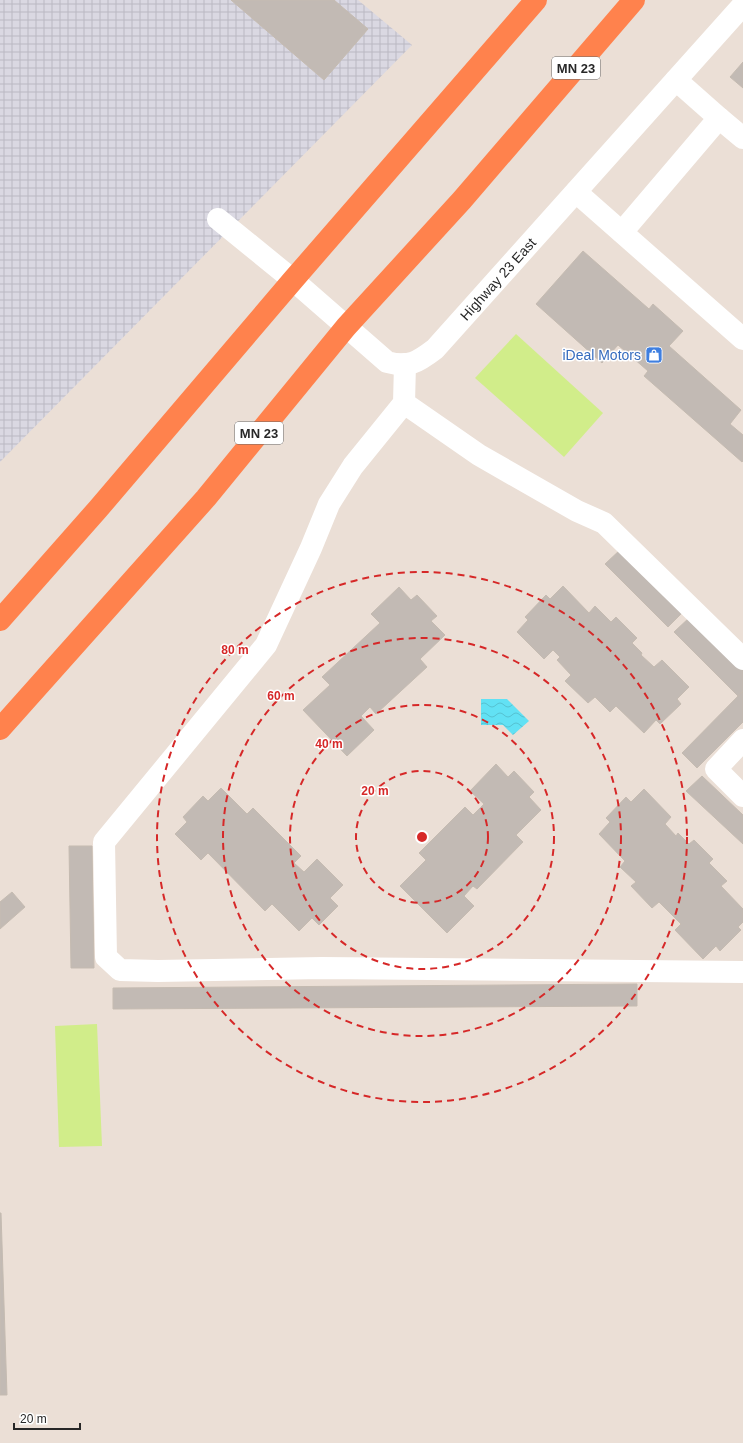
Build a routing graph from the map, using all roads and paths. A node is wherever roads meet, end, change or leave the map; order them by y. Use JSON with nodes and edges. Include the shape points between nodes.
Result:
{"nodes":[{"id":1,"x":536,"y":0,"type":"edge"},
{"id":2,"x":634,"y":0,"type":"edge"},
{"id":3,"x":743,"y":5,"type":"edge"},
{"id":4,"x":676,"y":80,"type":"junction"},
{"id":5,"x":719,"y":118,"type":"junction"},
{"id":6,"x":743,"y":138,"type":"edge"},
{"id":7,"x":576,"y":192,"type":"junction"},
{"id":8,"x":218,"y":219,"type":"dead end"},
{"id":9,"x":622,"y":232,"type":"junction"},
{"id":10,"x":294,"y":280,"type":"junction"},
{"id":11,"x":346,"y":326,"type":"junction"},
{"id":12,"x":743,"y":339,"type":"edge"},
{"id":13,"x":405,"y":364,"type":"junction"},
{"id":14,"x":404,"y":404,"type":"junction"},
{"id":15,"x":0,"y":620,"type":"edge"},
{"id":16,"x":743,"y":659,"type":"edge"},
{"id":17,"x":0,"y":729,"type":"edge"},
{"id":18,"x":743,"y":740,"type":"edge"},
{"id":19,"x":743,"y":796,"type":"edge"},
{"id":20,"x":743,"y":972,"type":"edge"}],
"edges":[{"from":1,"to":10,"type":"highway"},
{"from":2,"to":11,"type":"highway","number":"MN 23","via":[[462,200]]},
{"from":3,"to":4,"type":"street","name":"Highway 23 East"},
{"from":4,"to":5,"type":"street"},
{"from":4,"to":7,"type":"street","name":"Highway 23 East"},
{"from":5,"to":6,"type":"street"},
{"from":5,"to":9,"type":"street"},
{"from":7,"to":9,"type":"street"},
{"from":7,"to":13,"type":"street","name":"Highway 23 East","via":[[435,349],[412,364]]},
{"from":8,"to":10,"type":"street"},
{"from":9,"to":12,"type":"street"},
{"from":10,"to":11,"type":"street"},
{"from":10,"to":15,"type":"highway"},
{"from":11,"to":13,"type":"street","via":[[387,362]]},
{"from":11,"to":17,"type":"highway","number":"MN 23","via":[[206,498]]},
{"from":13,"to":14,"type":"street"},
{"from":14,"to":16,"type":"street","via":[[479,455],[604,524]]},
{"from":14,"to":20,"type":"street","via":[[353,466],[329,504],[266,645],[104,842],[106,957],[120,970],[158,971],[322,968]]},
{"from":18,"to":19,"type":"street","via":[[716,769]]}]}
